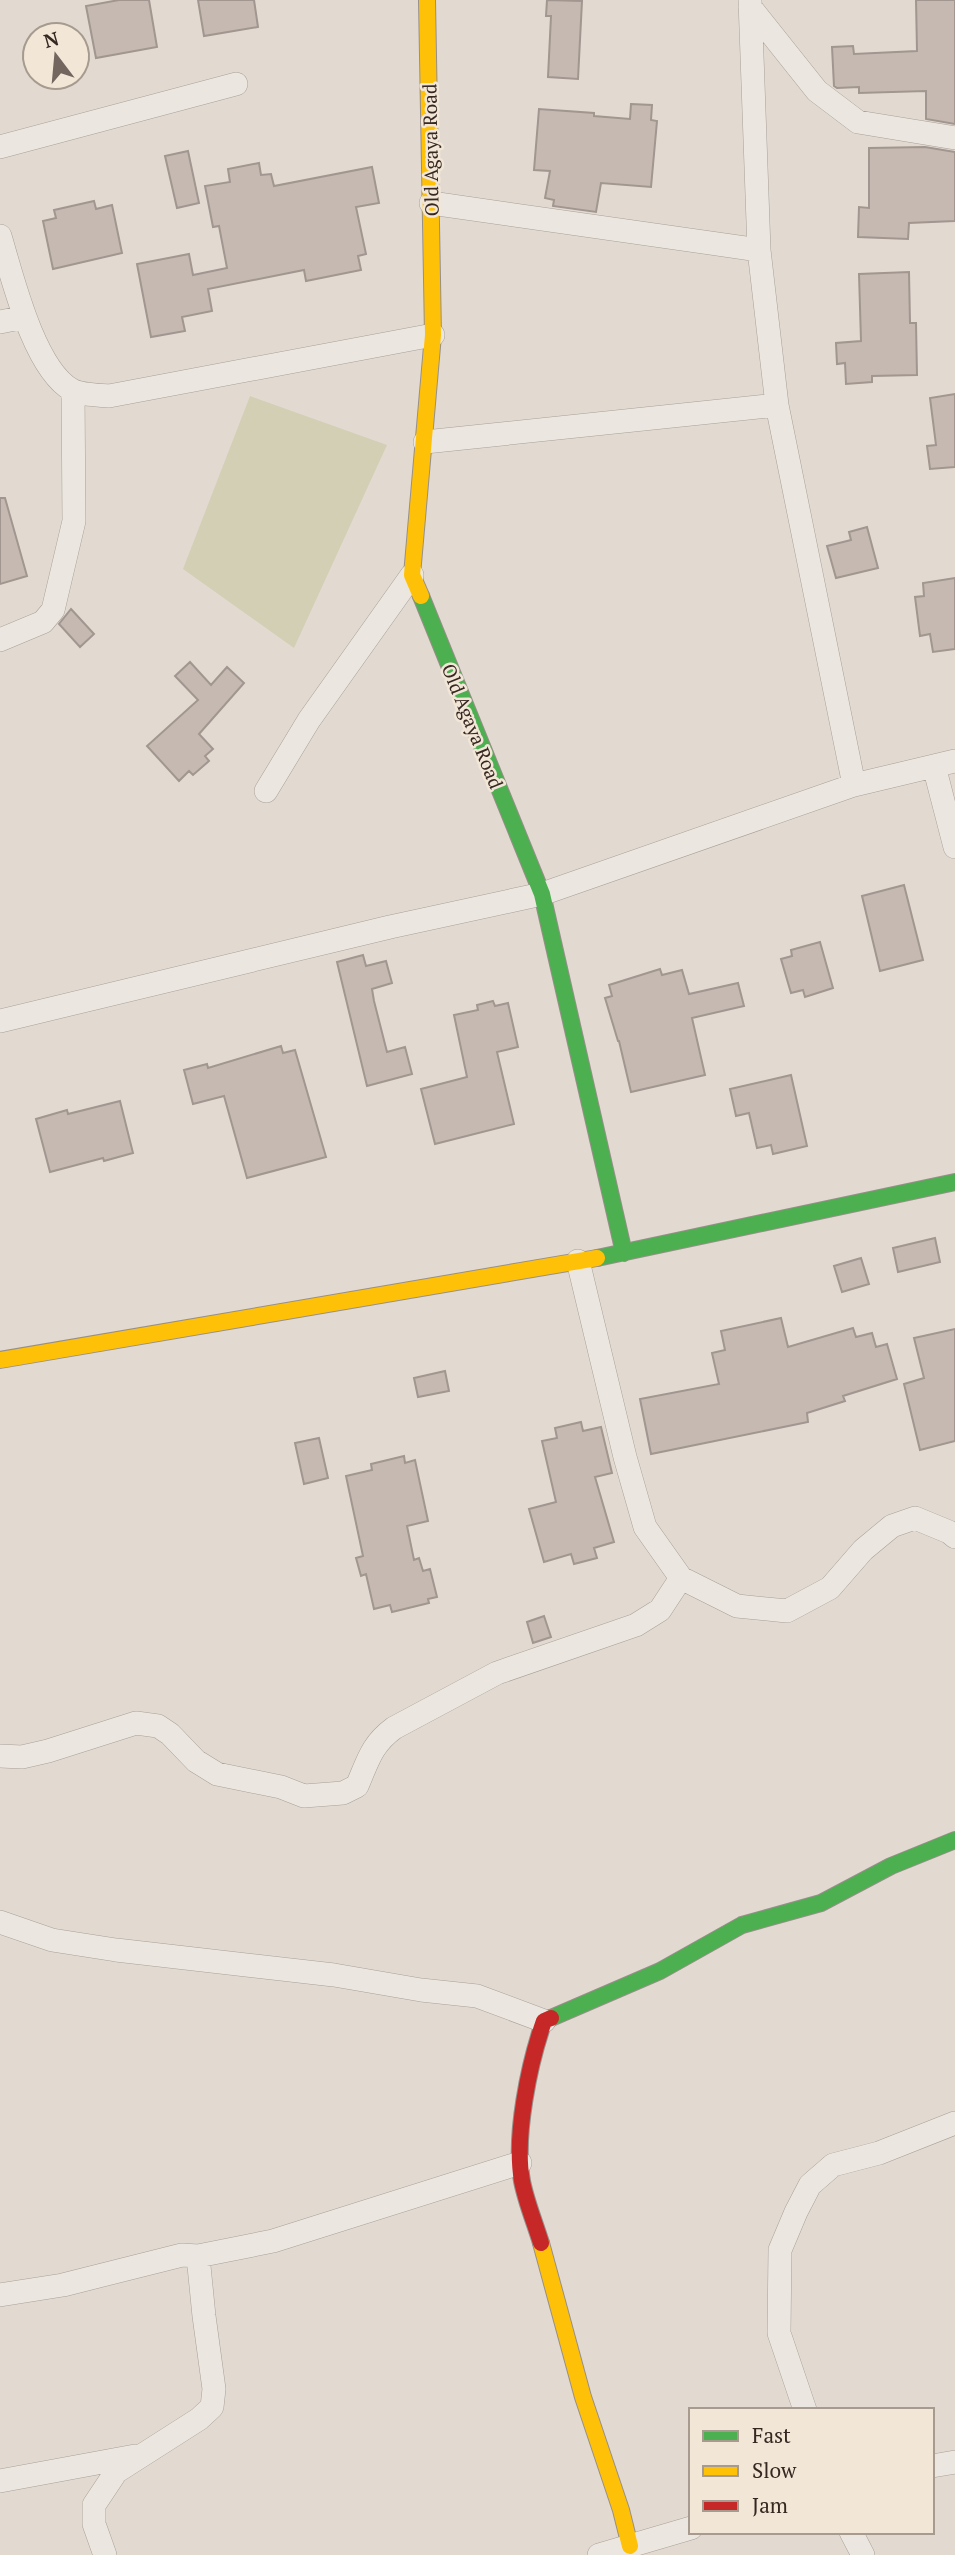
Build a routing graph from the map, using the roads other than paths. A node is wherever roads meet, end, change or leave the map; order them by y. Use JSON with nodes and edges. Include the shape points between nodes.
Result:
{"nodes":[{"id":1,"x":427,"y":0,"type":"edge"},
{"id":2,"x":750,"y":4,"type":"edge"},
{"id":3,"x":236,"y":85,"type":"dead end"},
{"id":4,"x":955,"y":138,"type":"edge"},
{"id":5,"x":0,"y":147,"type":"edge"},
{"id":6,"x":431,"y":203,"type":"junction"},
{"id":7,"x":0,"y":236,"type":"edge"},
{"id":8,"x":759,"y":250,"type":"junction"},
{"id":9,"x":25,"y":317,"type":"junction"},
{"id":10,"x":0,"y":322,"type":"edge"},
{"id":11,"x":433,"y":335,"type":"junction"},
{"id":12,"x":73,"y":391,"type":"junction"},
{"id":13,"x":777,"y":405,"type":"junction"},
{"id":14,"x":425,"y":442,"type":"junction"},
{"id":15,"x":412,"y":575,"type":"junction"},
{"id":16,"x":0,"y":640,"type":"edge"},
{"id":17,"x":944,"y":764,"type":"edge"},
{"id":18,"x":854,"y":785,"type":"junction"},
{"id":19,"x":266,"y":791,"type":"dead end"},
{"id":20,"x":955,"y":847,"type":"edge"},
{"id":21,"x":542,"y":894,"type":"junction"},
{"id":22,"x":0,"y":1021,"type":"edge"},
{"id":23,"x":955,"y":1182,"type":"edge"},
{"id":24,"x":624,"y":1253,"type":"junction"},
{"id":25,"x":578,"y":1261,"type":"junction"},
{"id":26,"x":0,"y":1360,"type":"edge"},
{"id":27,"x":955,"y":1537,"type":"edge"},
{"id":28,"x":681,"y":1578,"type":"junction"},
{"id":29,"x":0,"y":1756,"type":"edge"},
{"id":30,"x":955,"y":1840,"type":"edge"},
{"id":31,"x":0,"y":1922,"type":"edge"},
{"id":32,"x":544,"y":2021,"type":"junction"},
{"id":33,"x":955,"y":2123,"type":"edge"},
{"id":34,"x":520,"y":2163,"type":"junction"},
{"id":35,"x":198,"y":2256,"type":"junction"},
{"id":36,"x":0,"y":2295,"type":"edge"},
{"id":37,"x":805,"y":2408,"type":"edge"},
{"id":38,"x":141,"y":2455,"type":"junction"},
{"id":39,"x":955,"y":2462,"type":"edge"},
{"id":40,"x":934,"y":2466,"type":"edge"},
{"id":41,"x":0,"y":2481,"type":"edge"},
{"id":42,"x":689,"y":2529,"type":"edge"},
{"id":43,"x":852,"y":2534,"type":"edge"},
{"id":44,"x":631,"y":2546,"type":"junction"},
{"id":45,"x":105,"y":2555,"type":"edge"},
{"id":46,"x":599,"y":2555,"type":"edge"},
{"id":47,"x":863,"y":2555,"type":"edge"}],
"edges":[{"from":1,"to":6,"type":"street","name":"Old Agaya Road"},
{"from":2,"to":4,"type":"street","via":[[817,91],[858,122]]},
{"from":2,"to":8,"type":"street"},
{"from":3,"to":5,"type":"street"},
{"from":6,"to":8,"type":"street"},
{"from":6,"to":11,"type":"street","name":"Old Agaya Road"},
{"from":7,"to":9,"type":"street"},
{"from":8,"to":13,"type":"street"},
{"from":9,"to":10,"type":"street"},
{"from":9,"to":12,"type":"street","via":[[53,374]]},
{"from":11,"to":12,"type":"street","via":[[109,396]]},
{"from":11,"to":14,"type":"street","name":"Old Agaya Road"},
{"from":12,"to":16,"type":"street","via":[[74,521],[53,610],[43,622]]},
{"from":13,"to":14,"type":"street"},
{"from":13,"to":18,"type":"street"},
{"from":14,"to":15,"type":"street","name":"Old Agaya Road"},
{"from":15,"to":19,"type":"street","via":[[309,720]]},
{"from":15,"to":21,"type":"street","name":"Old Agaya Road"},
{"from":17,"to":18,"type":"street"},
{"from":17,"to":20,"type":"street"},
{"from":18,"to":21,"type":"street"},
{"from":21,"to":22,"type":"street"},
{"from":21,"to":24,"type":"street","name":"Old Agaya Road"},
{"from":23,"to":24,"type":"street"},
{"from":24,"to":25,"type":"street"},
{"from":25,"to":26,"type":"street"},
{"from":25,"to":28,"type":"street","via":[[645,1527]]},
{"from":27,"to":28,"type":"street","via":[[915,1518],[892,1526],[863,1550],[830,1588],[787,1611],[737,1606]]},
{"from":28,"to":29,"type":"street","via":[[660,1610],[636,1625],[497,1673],[394,1728],[369,1755],[356,1786],[343,1793],[304,1796],[217,1774],[159,1726],[136,1723],[48,1751]]},
{"from":30,"to":32,"type":"street","via":[[891,1866],[821,1903],[742,1925],[660,1971]]},
{"from":31,"to":32,"type":"street","via":[[52,1940],[116,1950],[477,1996]]},
{"from":32,"to":34,"type":"street","via":[[536,2042]]},
{"from":33,"to":37,"type":"street","via":[[879,2153],[833,2165],[810,2185],[780,2250],[779,2333]]},
{"from":34,"to":35,"type":"street","via":[[273,2241]]},
{"from":34,"to":44,"type":"street","via":[[583,2397]]},
{"from":35,"to":36,"type":"street","via":[[182,2255],[64,2285]]},
{"from":35,"to":38,"type":"street","via":[[214,2389],[212,2407]]},
{"from":38,"to":41,"type":"street"},
{"from":38,"to":45,"type":"street","via":[[116,2472],[94,2505],[94,2524]]},
{"from":39,"to":40,"type":"street"},
{"from":42,"to":44,"type":"street"},
{"from":43,"to":47,"type":"street"},
{"from":44,"to":46,"type":"street"}]}
